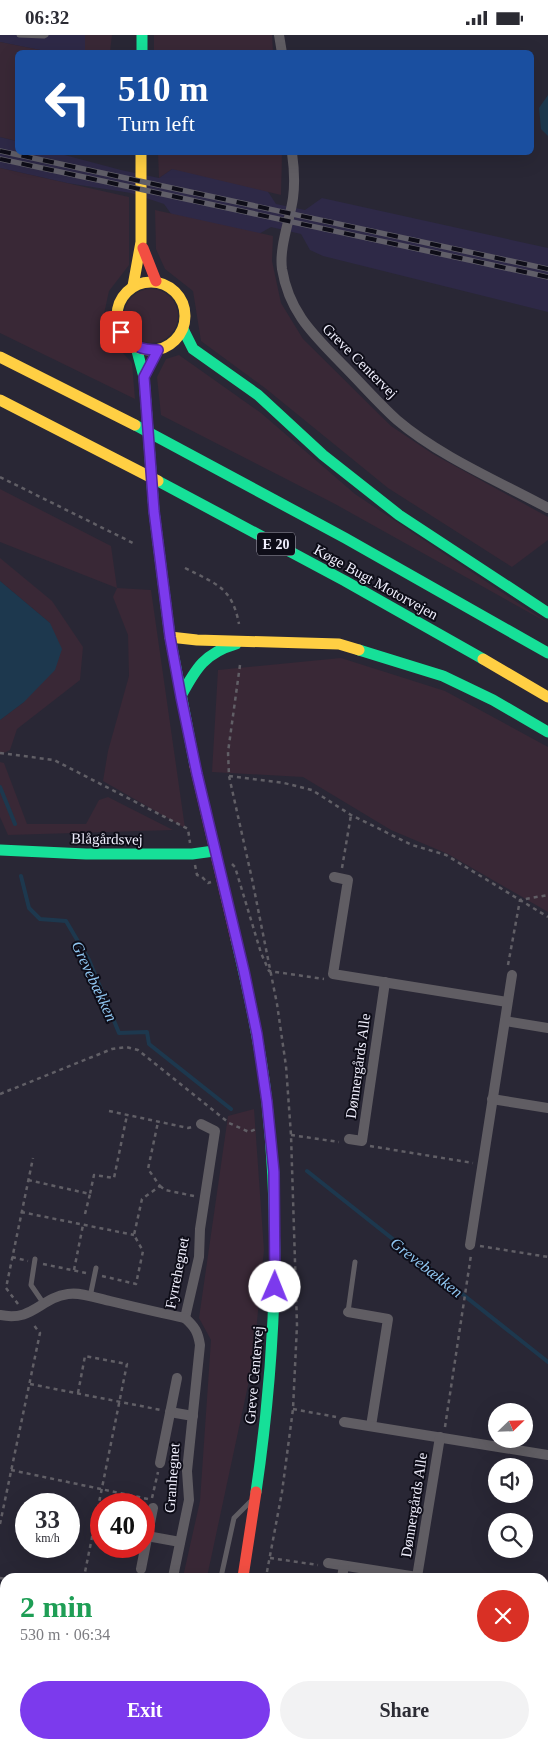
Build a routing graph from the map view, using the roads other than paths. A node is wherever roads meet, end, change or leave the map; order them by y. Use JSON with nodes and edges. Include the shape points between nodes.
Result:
{"nodes":[{"id":1,"x":19,"y":35,"type":"edge"},
{"id":2,"x":46,"y":35,"type":"edge"},
{"id":3,"x":142,"y":35,"type":"edge"},
{"id":4,"x":279,"y":35,"type":"edge"},
{"id":5,"x":142,"y":50,"type":"edge"},
{"id":6,"x":282,"y":50,"type":"edge"},
{"id":7,"x":142,"y":155,"type":"edge"},
{"id":8,"x":292,"y":155,"type":"edge"},
{"id":9,"x":141,"y":242,"type":"junction"},
{"id":10,"x":156,"y":281,"type":"junction"},
{"id":11,"x":133,"y":286,"type":"junction"},
{"id":12,"x":183,"y":329,"type":"junction"},
{"id":13,"x":136,"y":347,"type":"junction"},
{"id":14,"x":158,"y":350,"type":"junction"},
{"id":15,"x":0,"y":357,"type":"edge"},
{"id":16,"x":144,"y":377,"type":"junction"},
{"id":17,"x":0,"y":400,"type":"edge"},
{"id":18,"x":548,"y":508,"type":"edge"},
{"id":19,"x":548,"y":613,"type":"edge"},
{"id":20,"x":170,"y":637,"type":"junction"},
{"id":21,"x":247,"y":641,"type":"junction"},
{"id":22,"x":548,"y":653,"type":"edge"},
{"id":23,"x":181,"y":697,"type":"junction"},
{"id":24,"x":548,"y":697,"type":"edge"},
{"id":25,"x":548,"y":732,"type":"edge"},
{"id":26,"x":0,"y":850,"type":"edge"},
{"id":27,"x":214,"y":851,"type":"junction"},
{"id":28,"x":337,"y":878,"type":"road end"},
{"id":29,"x":512,"y":975,"type":"road end"},
{"id":30,"x":385,"y":982,"type":"junction"},
{"id":31,"x":508,"y":1002,"type":"junction"},
{"id":32,"x":504,"y":1021,"type":"junction"},
{"id":33,"x":548,"y":1028,"type":"edge"},
{"id":34,"x":492,"y":1099,"type":"junction"},
{"id":35,"x":548,"y":1108,"type":"edge"},
{"id":36,"x":201,"y":1124,"type":"road end"},
{"id":37,"x":350,"y":1139,"type":"road end"},
{"id":38,"x":470,"y":1245,"type":"road end"},
{"id":39,"x":35,"y":1261,"type":"road end"},
{"id":40,"x":355,"y":1262,"type":"dead end"},
{"id":41,"x":96,"y":1268,"type":"dead end"},
{"id":42,"x":90,"y":1297,"type":"junction"},
{"id":43,"x":44,"y":1304,"type":"junction"},
{"id":44,"x":348,"y":1312,"type":"joint"},
{"id":45,"x":0,"y":1315,"type":"edge"},
{"id":46,"x":185,"y":1318,"type":"junction"},
{"id":47,"x":176,"y":1378,"type":"dead end"},
{"id":48,"x":170,"y":1412,"type":"junction"},
{"id":49,"x":192,"y":1416,"type":"junction"},
{"id":50,"x":344,"y":1422,"type":"road end"},
{"id":51,"x":371,"y":1427,"type":"junction"},
{"id":52,"x":440,"y":1437,"type":"junction"},
{"id":53,"x":548,"y":1455,"type":"edge"},
{"id":54,"x":160,"y":1463,"type":"road end"},
{"id":55,"x":256,"y":1497,"type":"junction"},
{"id":56,"x":155,"y":1537,"type":"edge"},
{"id":57,"x":180,"y":1542,"type":"junction"},
{"id":58,"x":248,"y":1545,"type":"junction"},
{"id":59,"x":143,"y":1558,"type":"edge"},
{"id":60,"x":328,"y":1563,"type":"road end"},
{"id":61,"x":344,"y":1566,"type":"junction"},
{"id":62,"x":141,"y":1569,"type":"dead end"},
{"id":63,"x":174,"y":1573,"type":"edge"},
{"id":64,"x":222,"y":1573,"type":"edge"},
{"id":65,"x":237,"y":1573,"type":"edge"},
{"id":66,"x":244,"y":1573,"type":"edge"},
{"id":67,"x":343,"y":1573,"type":"edge"},
{"id":68,"x":390,"y":1573,"type":"edge"},
{"id":69,"x":418,"y":1573,"type":"edge"}],
"edges":[{"from":1,"to":2,"type":"lane"},
{"from":3,"to":5,"type":"main road"},
{"from":4,"to":6,"type":"street"},
{"from":7,"to":9,"type":"main road"},
{"from":8,"to":18,"type":"street","name":"Greve Centervej","via":[[293,198],[282,266],[294,309],[309,331],[397,420],[436,448]]},
{"from":9,"to":10,"type":"main road"},
{"from":9,"to":11,"type":"main road"},
{"from":10,"to":11,"type":"main road"},
{"from":10,"to":12,"type":"main road","via":[[170,287],[181,299],[186,319]]},
{"from":11,"to":13,"type":"main road","via":[[120,302],[117,322],[127,341]]},
{"from":12,"to":14,"type":"main road","via":[[173,343]]},
{"from":12,"to":19,"type":"main road","via":[[193,349],[258,395],[323,455],[399,515]]},
{"from":13,"to":14,"type":"main road"},
{"from":13,"to":16,"type":"main road","name":"Greve Centervej"},
{"from":14,"to":16,"type":"main road"},
{"from":15,"to":22,"type":"main road","name":"Køge Bugt Motorvejen","number":"E 20","via":[[126,419],[427,583]]},
{"from":16,"to":20,"type":"main road","name":"Greve Centervej","via":[[154,511]]},
{"from":17,"to":24,"type":"main road","name":"Køge Bugt Motorvejen","number":"E 20","via":[[105,452],[414,619]]},
{"from":20,"to":21,"type":"main road"},
{"from":20,"to":23,"type":"main road","name":"Greve Centervej"},
{"from":21,"to":23,"type":"main road","via":[[223,647],[207,656],[197,667]]},
{"from":21,"to":25,"type":"main road","via":[[339,644],[389,658],[443,676]]},
{"from":23,"to":27,"type":"main road","name":"Greve Centervej"},
{"from":26,"to":27,"type":"main road","name":"Blågårdsvej","via":[[86,854]]},
{"from":27,"to":55,"type":"main road","name":"Greve Centervej","via":[[257,1034],[274,1172],[273,1343]]},
{"from":28,"to":30,"type":"street","via":[[348,880],[333,974]]},
{"from":29,"to":31,"type":"street"},
{"from":30,"to":31,"type":"street"},
{"from":30,"to":37,"type":"street","name":"Dønnergårds Alle","via":[[362,1141]]},
{"from":31,"to":32,"type":"street"},
{"from":32,"to":33,"type":"street"},
{"from":32,"to":34,"type":"street"},
{"from":34,"to":35,"type":"street"},
{"from":34,"to":38,"type":"street"},
{"from":36,"to":46,"type":"street","name":"Fyrrehegnet","via":[[215,1131],[200,1229],[199,1257]]},
{"from":39,"to":43,"type":"lane","via":[[30,1285]]},
{"from":40,"to":44,"type":"lane"},
{"from":41,"to":42,"type":"lane"},
{"from":42,"to":43,"type":"street","name":"Fyrrehegnet","via":[[70,1294],[57,1296]]},
{"from":42,"to":46,"type":"street","name":"Fyrrehegnet"},
{"from":43,"to":45,"type":"street","name":"Fyrrehegnet","via":[[26,1315],[12,1318]]},
{"from":44,"to":51,"type":"street","via":[[388,1319]]},
{"from":46,"to":49,"type":"street","name":"Granhegnet","via":[[195,1327],[200,1345]]},
{"from":47,"to":48,"type":"street","name":"Granhegnet"},
{"from":48,"to":49,"type":"street"},
{"from":48,"to":54,"type":"street","name":"Granhegnet"},
{"from":49,"to":57,"type":"street","name":"Granhegnet","via":[[187,1471],[189,1500]]},
{"from":50,"to":51,"type":"street","name":"Dønnergårds Alle"},
{"from":51,"to":52,"type":"street","name":"Dønnergårds Alle"},
{"from":52,"to":53,"type":"street","name":"Dønnergårds Alle"},
{"from":52,"to":69,"type":"street","name":"Dønnergårds Alle"},
{"from":55,"to":58,"type":"main road","name":"Greve Centervej"},
{"from":55,"to":64,"type":"lane","via":[[234,1518]]},
{"from":56,"to":57,"type":"street"},
{"from":57,"to":63,"type":"street","name":"Granhegnet"},
{"from":58,"to":65,"type":"main road","name":"Greve Centervej"},
{"from":58,"to":66,"type":"main road","name":"Greve Centervej"},
{"from":59,"to":62,"type":"street","name":"Granhegnet"},
{"from":60,"to":61,"type":"street","name":"Dønnergårds Alle"},
{"from":61,"to":67,"type":"street"},
{"from":61,"to":68,"type":"street","name":"Dønnergårds Alle"}]}
